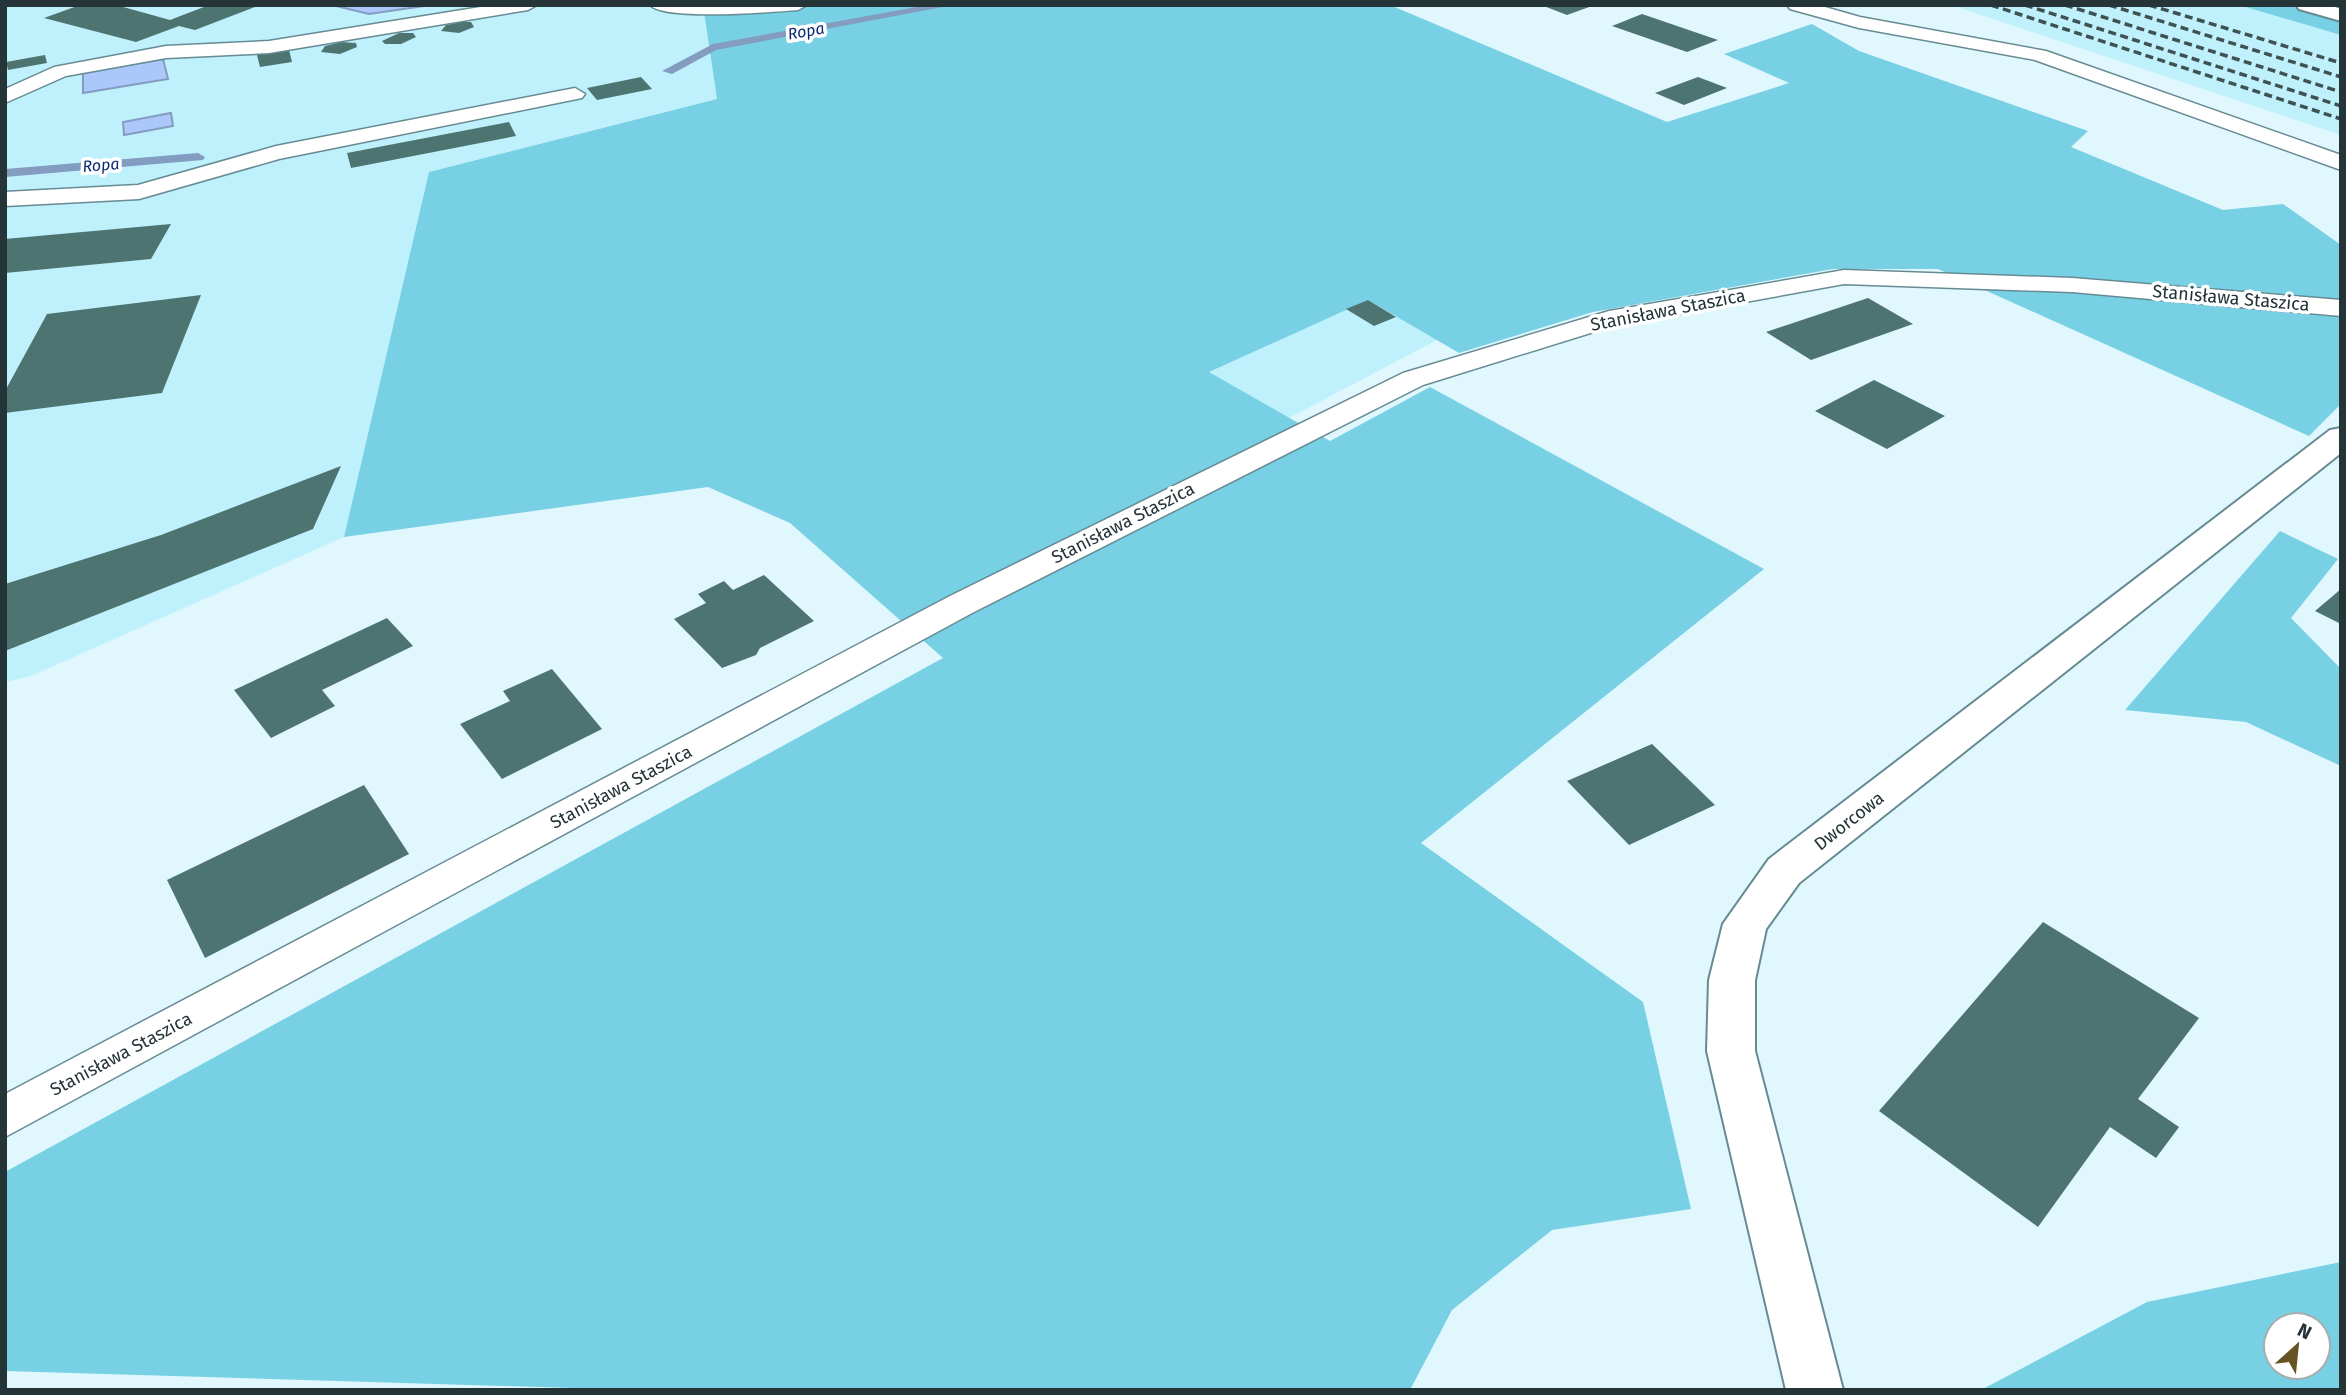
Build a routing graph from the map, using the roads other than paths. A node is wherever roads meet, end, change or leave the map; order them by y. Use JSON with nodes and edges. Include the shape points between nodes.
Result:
{"nodes":[{"id":1,"x":528,"y":5,"type":"edge"},
{"id":2,"x":659,"y":5,"type":"edge"},
{"id":3,"x":798,"y":5,"type":"edge"},
{"id":4,"x":1796,"y":5,"type":"edge"},
{"id":5,"x":2306,"y":5,"type":"edge"},
{"id":6,"x":2341,"y":15,"type":"edge"},
{"id":7,"x":575,"y":94,"type":"dead end"},
{"id":8,"x":5,"y":97,"type":"edge"},
{"id":9,"x":2341,"y":163,"type":"edge"},
{"id":10,"x":5,"y":199,"type":"edge"},
{"id":11,"x":2341,"y":307,"type":"edge"},
{"id":12,"x":2341,"y":437,"type":"edge"},
{"id":13,"x":5,"y":1116,"type":"edge"},
{"id":14,"x":1815,"y":1390,"type":"edge"}],
"edges":[{"from":1,"to":8,"type":"lane","via":[[269,47],[153,55],[61,71]]},
{"from":2,"to":3,"type":"lane","via":[[713,9]]},
{"from":4,"to":9,"type":"lane","via":[[1859,22],[2039,55]]},
{"from":5,"to":6,"type":"street"},
{"from":7,"to":10,"type":"lane","via":[[276,153],[139,192]]},
{"from":11,"to":13,"type":"lane","name":"Stanisława Staszica","via":[[2073,285],[1844,277],[1609,319],[1413,379],[962,604]]},
{"from":12,"to":14,"type":"street","name":"Dworcowa","via":[[1784,871],[1745,924],[1732,980],[1731,1051]]}]}
